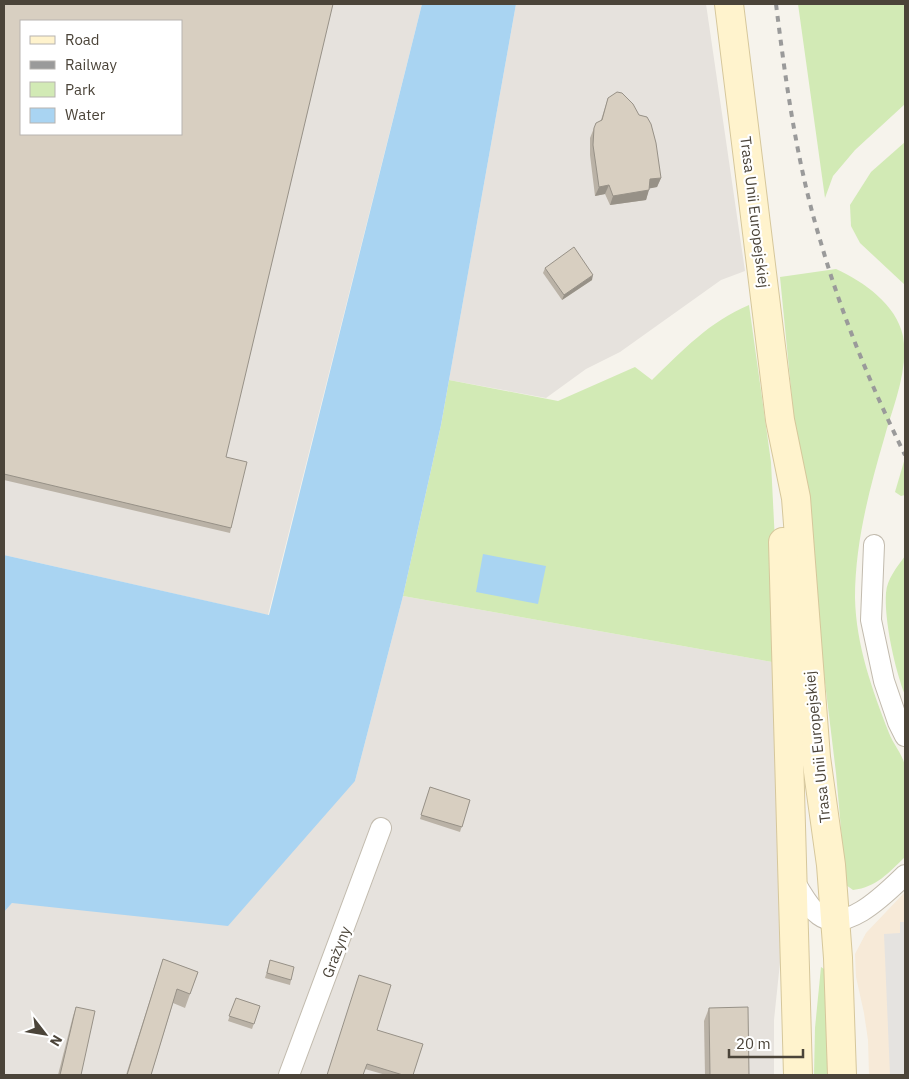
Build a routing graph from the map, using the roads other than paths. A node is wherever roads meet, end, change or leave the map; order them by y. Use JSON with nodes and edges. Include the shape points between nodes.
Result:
{"nodes":[{"id":1,"x":729,"y":4,"type":"edge"},
{"id":2,"x":780,"y":420,"type":"junction"},
{"id":3,"x":874,"y":545,"type":"dead end"},
{"id":4,"x":905,"y":736,"type":"edge"},
{"id":5,"x":381,"y":828,"type":"dead end"},
{"id":6,"x":905,"y":875,"type":"edge"},
{"id":7,"x":793,"y":880,"type":"junction"},
{"id":8,"x":835,"y":919,"type":"junction"},
{"id":9,"x":289,"y":1075,"type":"edge"},
{"id":10,"x":798,"y":1075,"type":"edge"},
{"id":11,"x":842,"y":1075,"type":"edge"}],
"edges":[{"from":1,"to":2,"type":"main road","name":"Trasa Unii Europejskiej"},
{"from":2,"to":7,"type":"main road","name":"Trasa Unii Europejskiej"},
{"from":2,"to":8,"type":"main road","name":"Trasa Unii Europejskiej","via":[[796,498],[816,757]]},
{"from":3,"to":4,"type":"street","via":[[871,620],[884,681]]},
{"from":5,"to":9,"type":"street","name":"Grażyny"},
{"from":6,"to":8,"type":"street","via":[[859,914]]},
{"from":7,"to":8,"type":"street","via":[[817,914]]},
{"from":7,"to":10,"type":"main road","name":"Trasa Unii Europejskiej"},
{"from":8,"to":11,"type":"main road","name":"Trasa Unii Europejskiej"}]}
